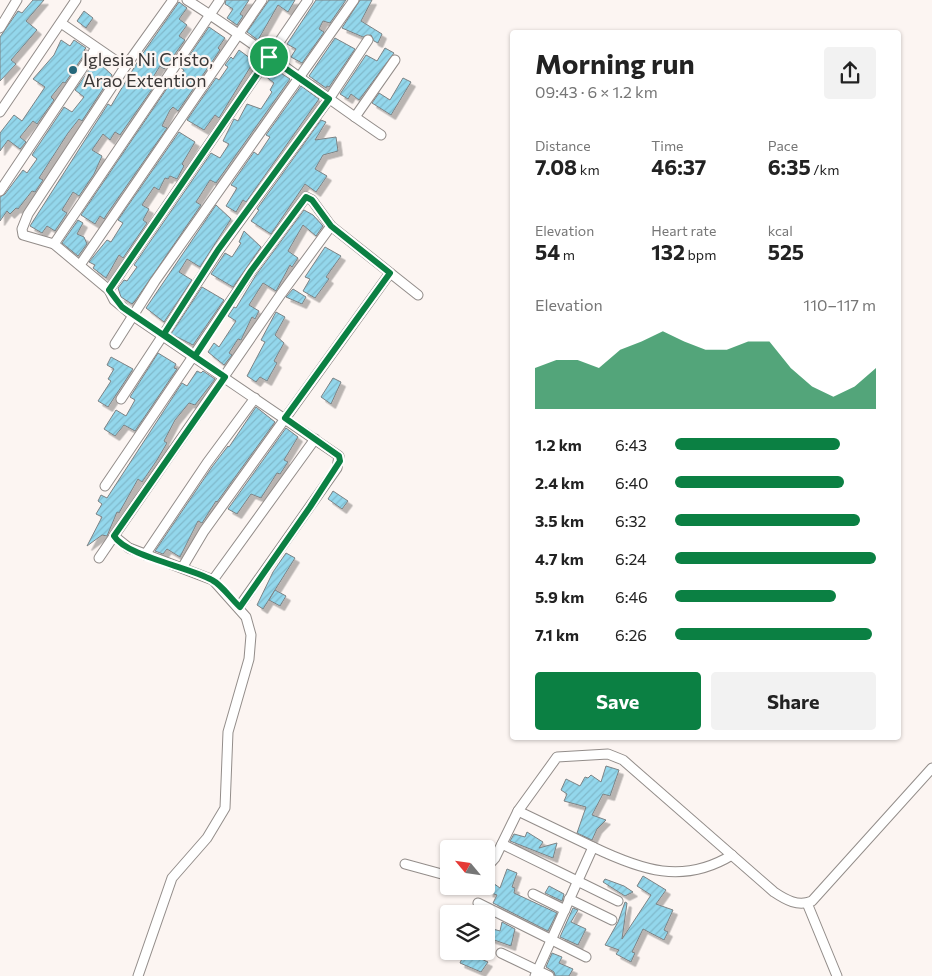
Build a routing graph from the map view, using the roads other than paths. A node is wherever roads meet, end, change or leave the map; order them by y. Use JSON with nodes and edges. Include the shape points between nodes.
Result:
{"nodes":[{"id":1,"x":17,"y":0,"type":"edge"},
{"id":2,"x":76,"y":0,"type":"edge"},
{"id":3,"x":173,"y":0,"type":"edge"},
{"id":4,"x":187,"y":0,"type":"edge"},
{"id":5,"x":220,"y":0,"type":"edge"},
{"id":6,"x":262,"y":0,"type":"edge"},
{"id":7,"x":308,"y":0,"type":"edge"},
{"id":8,"x":354,"y":0,"type":"edge"},
{"id":9,"x":210,"y":14,"type":"junction"},
{"id":10,"x":61,"y":23,"type":"junction"},
{"id":11,"x":0,"y":28,"type":"edge"},
{"id":12,"x":240,"y":34,"type":"junction"},
{"id":13,"x":368,"y":40,"type":"dead end"},
{"id":14,"x":96,"y":48,"type":"junction"},
{"id":15,"x":269,"y":57,"type":"junction"},
{"id":16,"x":395,"y":60,"type":"dead end"},
{"id":17,"x":125,"y":67,"type":"junction"},
{"id":18,"x":299,"y":78,"type":"junction"},
{"id":19,"x":329,"y":99,"type":"junction"},
{"id":20,"x":0,"y":112,"type":"edge"},
{"id":21,"x":355,"y":117,"type":"junction"},
{"id":22,"x":381,"y":135,"type":"dead end"},
{"id":23,"x":0,"y":191,"type":"edge"},
{"id":24,"x":331,"y":226,"type":"junction"},
{"id":25,"x":54,"y":244,"type":"junction"},
{"id":26,"x":80,"y":265,"type":"junction"},
{"id":27,"x":390,"y":273,"type":"junction"},
{"id":28,"x":109,"y":290,"type":"junction"},
{"id":29,"x":418,"y":295,"type":"dead end"},
{"id":30,"x":132,"y":315,"type":"junction"},
{"id":31,"x":164,"y":334,"type":"junction"},
{"id":32,"x":115,"y":344,"type":"dead end"},
{"id":33,"x":195,"y":356,"type":"junction"},
{"id":34,"x":225,"y":377,"type":"junction"},
{"id":35,"x":255,"y":398,"type":"junction"},
{"id":36,"x":121,"y":399,"type":"dead end"},
{"id":37,"x":285,"y":418,"type":"junction"},
{"id":38,"x":315,"y":438,"type":"junction"},
{"id":39,"x":105,"y":486,"type":"dead end"},
{"id":40,"x":114,"y":536,"type":"junction"},
{"id":41,"x":145,"y":555,"type":"junction"},
{"id":42,"x":99,"y":558,"type":"dead end"},
{"id":43,"x":182,"y":568,"type":"junction"},
{"id":44,"x":214,"y":580,"type":"junction"},
{"id":45,"x":240,"y":607,"type":"junction"},
{"id":46,"x":932,"y":768,"type":"edge"},
{"id":47,"x":518,"y":811,"type":"junction"},
{"id":48,"x":502,"y":844,"type":"junction"},
{"id":49,"x":593,"y":846,"type":"junction"},
{"id":50,"x":732,"y":856,"type":"junction"},
{"id":51,"x":495,"y":858,"type":"edge"},
{"id":52,"x":405,"y":864,"type":"dead end"},
{"id":53,"x":440,"y":874,"type":"edge"},
{"id":54,"x":578,"y":881,"type":"junction"},
{"id":55,"x":533,"y":894,"type":"dead end"},
{"id":56,"x":569,"y":899,"type":"junction"},
{"id":57,"x":618,"y":900,"type":"dead end"},
{"id":58,"x":478,"y":903,"type":"dead end"},
{"id":59,"x":807,"y":903,"type":"junction"},
{"id":60,"x":564,"y":910,"type":"junction"},
{"id":61,"x":612,"y":920,"type":"dead end"},
{"id":62,"x":550,"y":941,"type":"junction"},
{"id":63,"x":501,"y":953,"type":"dead end"},
{"id":64,"x":586,"y":958,"type":"dead end"},
{"id":65,"x":536,"y":973,"type":"edge"},
{"id":66,"x":138,"y":976,"type":"edge"},
{"id":67,"x":549,"y":976,"type":"edge"},
{"id":68,"x":837,"y":976,"type":"edge"}],
"edges":[{"from":1,"to":11,"type":"street"},
{"from":2,"to":10,"type":"street"},
{"from":3,"to":17,"type":"street"},
{"from":4,"to":9,"type":"street"},
{"from":5,"to":9,"type":"street"},
{"from":6,"to":12,"type":"street"},
{"from":7,"to":15,"type":"street"},
{"from":8,"to":18,"type":"street"},
{"from":9,"to":12,"type":"street"},
{"from":9,"to":25,"type":"street"},
{"from":10,"to":14,"type":"street"},
{"from":10,"to":20,"type":"street"},
{"from":12,"to":15,"type":"street"},
{"from":12,"to":26,"type":"street"},
{"from":13,"to":19,"type":"street"},
{"from":14,"to":17,"type":"street"},
{"from":14,"to":23,"type":"street"},
{"from":15,"to":18,"type":"street"},
{"from":15,"to":28,"type":"street"},
{"from":16,"to":21,"type":"street"},
{"from":17,"to":25,"type":"street","via":[[23,223],[23,235]]},
{"from":18,"to":19,"type":"street"},
{"from":18,"to":30,"type":"street"},
{"from":19,"to":21,"type":"street"},
{"from":19,"to":31,"type":"street","via":[[218,250]]},
{"from":21,"to":22,"type":"street"},
{"from":24,"to":27,"type":"street"},
{"from":24,"to":33,"type":"street","via":[[312,200],[306,197],[251,271]]},
{"from":24,"to":34,"type":"street"},
{"from":25,"to":26,"type":"street"},
{"from":26,"to":28,"type":"street"},
{"from":27,"to":29,"type":"street"},
{"from":27,"to":37,"type":"street"},
{"from":28,"to":30,"type":"street","via":[[114,300]]},
{"from":30,"to":31,"type":"street"},
{"from":30,"to":32,"type":"street"},
{"from":31,"to":33,"type":"street"},
{"from":31,"to":36,"type":"street"},
{"from":33,"to":34,"type":"street"},
{"from":33,"to":39,"type":"street"},
{"from":34,"to":35,"type":"street"},
{"from":34,"to":40,"type":"street"},
{"from":35,"to":37,"type":"street"},
{"from":35,"to":41,"type":"street"},
{"from":37,"to":38,"type":"street"},
{"from":37,"to":43,"type":"street","via":[[204,531]]},
{"from":38,"to":44,"type":"street"},
{"from":38,"to":45,"type":"street","via":[[339,456],[337,468]]},
{"from":40,"to":41,"type":"street"},
{"from":40,"to":42,"type":"street"},
{"from":41,"to":43,"type":"street"},
{"from":43,"to":44,"type":"street"},
{"from":44,"to":45,"type":"street"},
{"from":45,"to":66,"type":"street","via":[[251,635],[249,659],[228,732],[226,808],[207,838],[172,878]]},
{"from":46,"to":59,"type":"street"},
{"from":47,"to":48,"type":"street"},
{"from":47,"to":49,"type":"street"},
{"from":47,"to":50,"type":"street","via":[[557,757],[608,754],[623,760]]},
{"from":48,"to":51,"type":"street"},
{"from":48,"to":54,"type":"street"},
{"from":49,"to":50,"type":"street","via":[[646,868],[669,873],[716,865]]},
{"from":49,"to":54,"type":"street"},
{"from":50,"to":59,"type":"street","via":[[789,902]]},
{"from":52,"to":53,"type":"street"},
{"from":54,"to":56,"type":"street"},
{"from":54,"to":57,"type":"street"},
{"from":55,"to":60,"type":"street"},
{"from":56,"to":60,"type":"street"},
{"from":56,"to":61,"type":"street"},
{"from":58,"to":62,"type":"street"},
{"from":59,"to":68,"type":"street"},
{"from":60,"to":62,"type":"street"},
{"from":62,"to":64,"type":"street"},
{"from":62,"to":65,"type":"street"},
{"from":63,"to":65,"type":"street"},
{"from":65,"to":67,"type":"street"}]}
